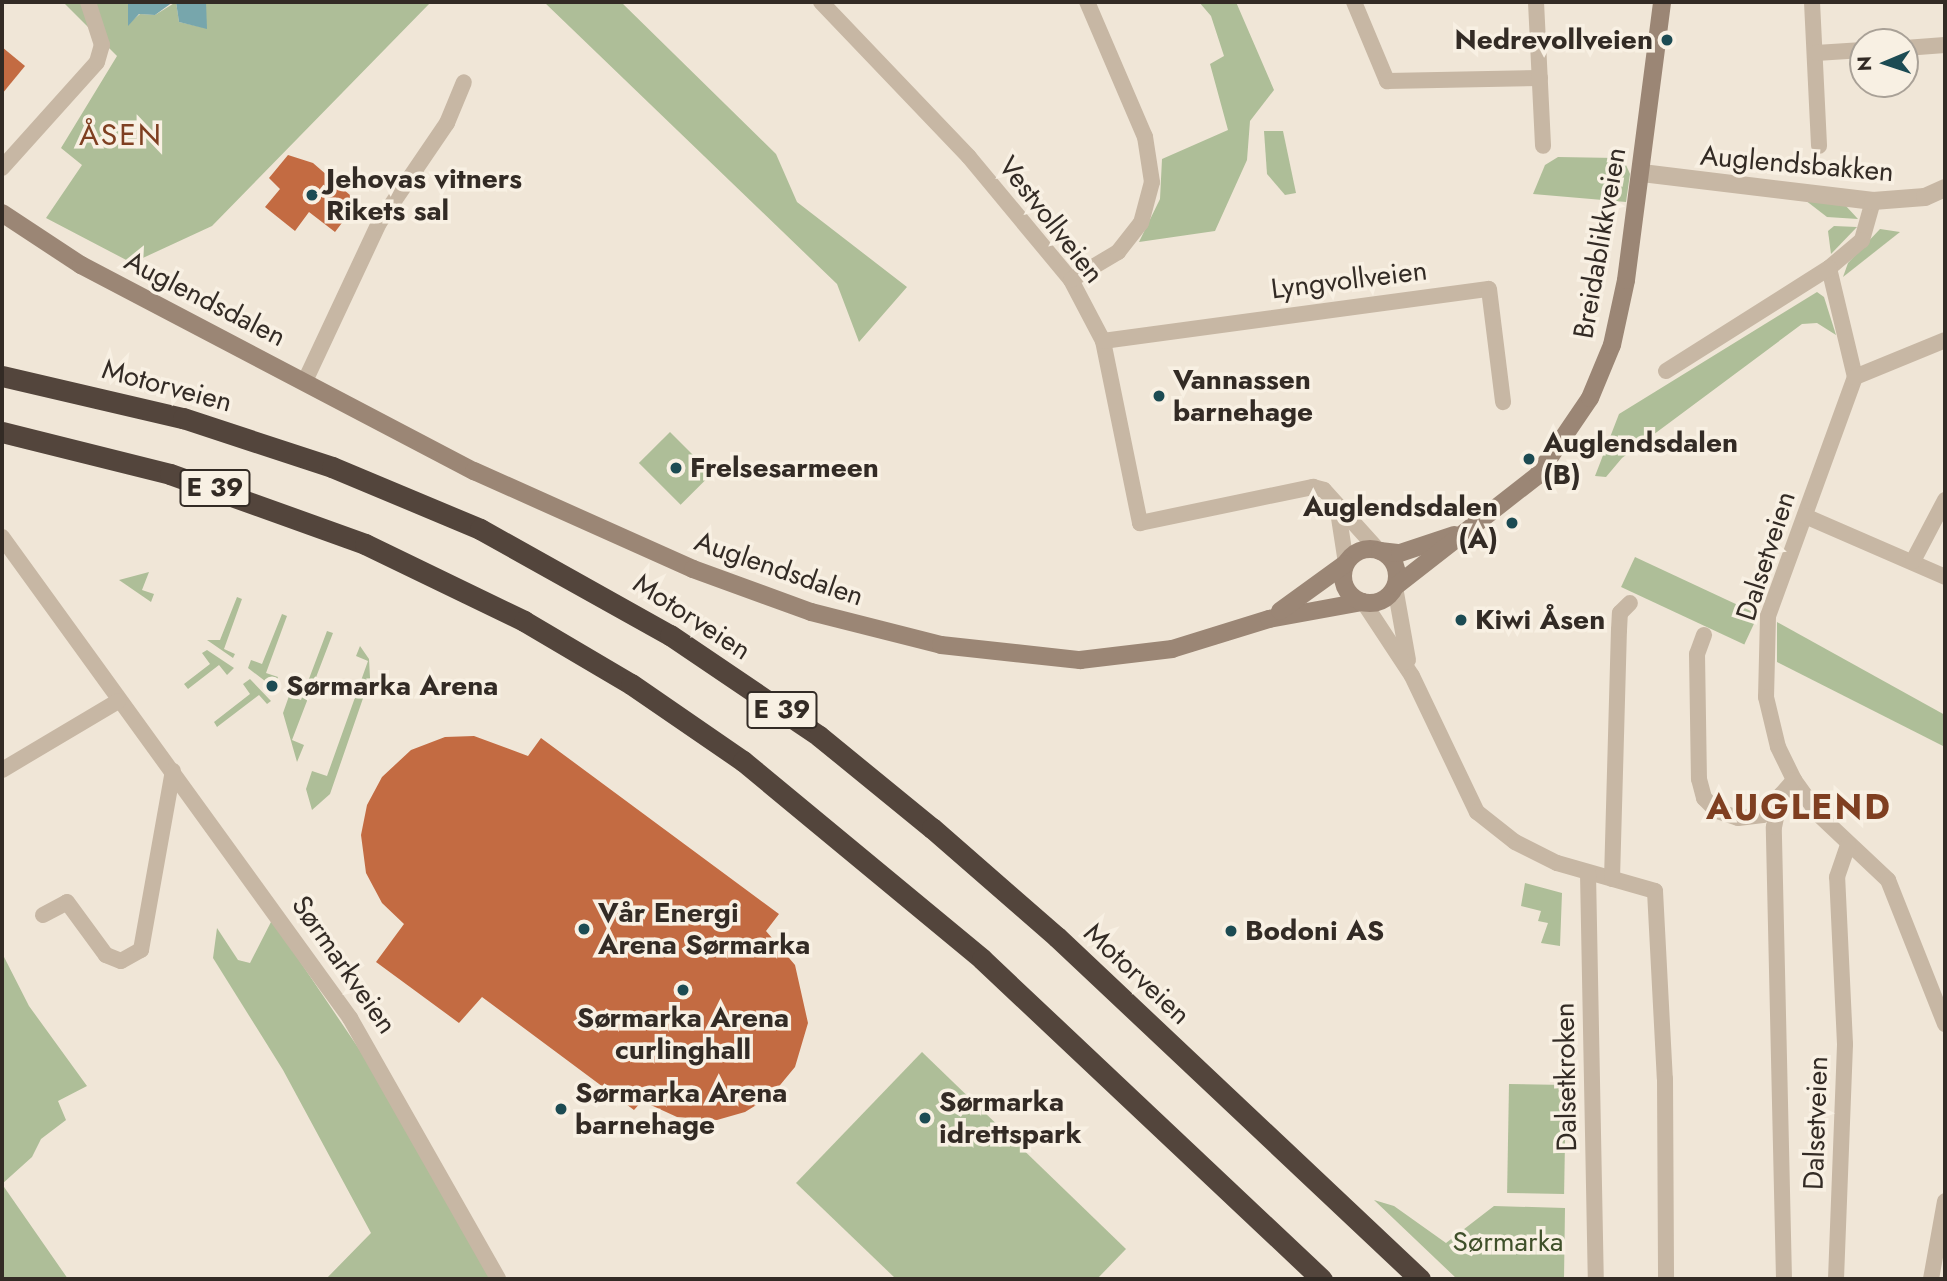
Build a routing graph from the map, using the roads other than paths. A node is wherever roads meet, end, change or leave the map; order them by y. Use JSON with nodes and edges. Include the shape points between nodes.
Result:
{"nodes":[{"id":1,"x":88,"y":2,"type":"edge"},
{"id":2,"x":821,"y":2,"type":"edge"},
{"id":3,"x":1087,"y":2,"type":"edge"},
{"id":4,"x":1354,"y":2,"type":"edge"},
{"id":5,"x":1536,"y":2,"type":"edge"},
{"id":6,"x":1662,"y":2,"type":"edge"},
{"id":7,"x":1812,"y":2,"type":"edge"},
{"id":8,"x":1945,"y":44,"type":"edge"},
{"id":9,"x":1919,"y":47,"type":"edge"},
{"id":10,"x":1849,"y":51,"type":"edge"},
{"id":11,"x":1816,"y":54,"type":"junction"},
{"id":12,"x":1540,"y":78,"type":"junction"},
{"id":13,"x":464,"y":82,"type":"dead end"},
{"id":14,"x":1544,"y":146,"type":"dead end"},
{"id":15,"x":1819,"y":146,"type":"dead end"},
{"id":16,"x":2,"y":168,"type":"edge"},
{"id":17,"x":1642,"y":173,"type":"junction"},
{"id":18,"x":1945,"y":188,"type":"edge"},
{"id":19,"x":1873,"y":201,"type":"junction"},
{"id":20,"x":2,"y":213,"type":"edge"},
{"id":21,"x":2,"y":227,"type":"edge"},
{"id":22,"x":80,"y":265,"type":"junction"},
{"id":23,"x":1829,"y":268,"type":"junction"},
{"id":24,"x":1071,"y":280,"type":"junction"},
{"id":25,"x":1945,"y":340,"type":"edge"},
{"id":26,"x":1103,"y":341,"type":"junction"},
{"id":27,"x":1666,"y":371,"type":"dead end"},
{"id":28,"x":2,"y":376,"type":"edge"},
{"id":29,"x":1855,"y":377,"type":"junction"},
{"id":30,"x":305,"y":380,"type":"junction"},
{"id":31,"x":1503,"y":402,"type":"dead end"},
{"id":32,"x":2,"y":432,"type":"edge"},
{"id":33,"x":2,"y":445,"type":"edge"},
{"id":34,"x":61,"y":445,"type":"junction"},
{"id":35,"x":1945,"y":500,"type":"edge"},
{"id":36,"x":1336,"y":502,"type":"junction"},
{"id":37,"x":1805,"y":516,"type":"junction"},
{"id":38,"x":1474,"y":528,"type":"junction"},
{"id":39,"x":2,"y":537,"type":"edge"},
{"id":40,"x":1379,"y":550,"type":"junction"},
{"id":41,"x":1913,"y":561,"type":"junction"},
{"id":42,"x":1345,"y":564,"type":"junction"},
{"id":43,"x":1945,"y":577,"type":"edge"},
{"id":44,"x":1395,"y":586,"type":"junction"},
{"id":45,"x":1363,"y":603,"type":"junction"},
{"id":46,"x":1630,"y":603,"type":"dead end"},
{"id":47,"x":1269,"y":618,"type":"junction"},
{"id":48,"x":1704,"y":635,"type":"dead end"},
{"id":49,"x":1412,"y":676,"type":"junction"},
{"id":50,"x":118,"y":701,"type":"junction"},
{"id":51,"x":2,"y":770,"type":"edge"},
{"id":52,"x":173,"y":771,"type":"junction"},
{"id":53,"x":1794,"y":780,"type":"junction"},
{"id":54,"x":1781,"y":795,"type":"junction"},
{"id":55,"x":1848,"y":845,"type":"junction"},
{"id":56,"x":1588,"y":873,"type":"junction"},
{"id":57,"x":1612,"y":879,"type":"junction"},
{"id":58,"x":43,"y":915,"type":"dead end"},
{"id":59,"x":1945,"y":1022,"type":"edge"},
{"id":60,"x":1945,"y":1200,"type":"edge"},
{"id":61,"x":498,"y":1279,"type":"edge"},
{"id":62,"x":1322,"y":1279,"type":"edge"},
{"id":63,"x":1420,"y":1279,"type":"edge"},
{"id":64,"x":1596,"y":1279,"type":"edge"},
{"id":65,"x":1666,"y":1279,"type":"edge"},
{"id":66,"x":1784,"y":1279,"type":"edge"},
{"id":67,"x":1836,"y":1279,"type":"edge"},
{"id":68,"x":1931,"y":1279,"type":"edge"}],
"edges":[{"from":1,"to":16,"type":"street","via":[[102,45],[97,62]]},
{"from":2,"to":24,"type":"street","name":"Vestvollveien","via":[[976,166]]},
{"from":3,"to":24,"type":"street","via":[[1145,137],[1153,182],[1141,223],[1118,252]]},
{"from":4,"to":12,"type":"street","via":[[1387,81]]},
{"from":5,"to":12,"type":"street"},
{"from":6,"to":17,"type":"main road","name":"Breidablikkveien"},
{"from":7,"to":11,"type":"street"},
{"from":8,"to":9,"type":"street"},
{"from":10,"to":11,"type":"street"},
{"from":11,"to":15,"type":"street"},
{"from":12,"to":14,"type":"street"},
{"from":13,"to":30,"type":"street","name":"Auglendsdalen","via":[[447,123],[379,223]]},
{"from":17,"to":19,"type":"street","name":"Auglendsbakken"},
{"from":17,"to":38,"type":"main road","name":"Breidablikkveien","via":[[1612,345],[1590,398],[1537,477]]},
{"from":18,"to":19,"type":"street","name":"Auglendsbakken","via":[[1925,197]]},
{"from":19,"to":23,"type":"street","via":[[1862,240]]},
{"from":20,"to":22,"type":"main road"},
{"from":21,"to":22,"type":"main road","via":[[49,255]]},
{"from":22,"to":30,"type":"main road","name":"Auglendsdalen"},
{"from":23,"to":27,"type":"street"},
{"from":23,"to":29,"type":"street"},
{"from":24,"to":26,"type":"street","name":"Vestvollveien"},
{"from":25,"to":29,"type":"street"},
{"from":26,"to":31,"type":"street","name":"Lyngvollveien","via":[[1489,289]]},
{"from":26,"to":36,"type":"street","name":"Vestvollveien","via":[[1140,523],[1304,488],[1324,490]]},
{"from":28,"to":63,"type":"highway","name":"Motorveien","number":"E 39","via":[[183,418],[332,467],[480,529],[670,635],[820,736],[932,828],[1068,947]]},
{"from":29,"to":37,"type":"street","name":"Dalsetveien"},
{"from":30,"to":47,"type":"main road","name":"Auglendsdalen","via":[[474,471],[613,534],[754,593],[882,632],[1019,658],[1080,660],[1172,649]]},
{"from":32,"to":34,"type":"highway","number":"E 39"},
{"from":33,"to":34,"type":"highway","number":"E 39"},
{"from":34,"to":62,"type":"highway","number":"E 39","via":[[220,490],[365,544],[524,621],[631,684],[743,761],[972,950]]},
{"from":35,"to":41,"type":"street"},
{"from":36,"to":40,"type":"street"},
{"from":36,"to":42,"type":"street"},
{"from":37,"to":41,"type":"street"},
{"from":37,"to":53,"type":"street","name":"Dalsetveien","via":[[1768,616],[1764,653],[1766,697],[1778,747]]},
{"from":38,"to":40,"type":"main road","name":"Breidablikkveien","via":[[1400,553]]},
{"from":38,"to":44,"type":"main road","name":"Breidablikkveien"},
{"from":39,"to":50,"type":"street","name":"Sørmarkveien"},
{"from":40,"to":42,"type":"main road","via":[[1354,554]]},
{"from":40,"to":44,"type":"main road","via":[[1397,572]]},
{"from":41,"to":43,"type":"street"},
{"from":42,"to":45,"type":"main road","via":[[1343,580],[1349,594]]},
{"from":42,"to":47,"type":"main road","name":"Auglendsdalen"},
{"from":44,"to":45,"type":"main road","via":[[1377,603]]},
{"from":44,"to":49,"type":"street"},
{"from":45,"to":47,"type":"main road","name":"Auglendsdalen"},
{"from":45,"to":49,"type":"street"},
{"from":46,"to":57,"type":"street","via":[[1620,613]]},
{"from":48,"to":54,"type":"street","via":[[1697,654],[1699,779],[1704,798],[1717,811],[1738,818],[1763,815]]},
{"from":49,"to":56,"type":"street","via":[[1476,812],[1515,842]]},
{"from":50,"to":51,"type":"street"},
{"from":50,"to":52,"type":"street","name":"Sørmarkveien"},
{"from":52,"to":58,"type":"street","via":[[141,950],[121,961],[106,955],[67,902]]},
{"from":52,"to":61,"type":"street","name":"Sørmarkveien","via":[[383,1067]]},
{"from":53,"to":54,"type":"street"},
{"from":53,"to":55,"type":"street","name":"Dalsetveien"},
{"from":54,"to":66,"type":"street","via":[[1774,827]]},
{"from":55,"to":59,"type":"street","name":"Dalsetveien","via":[[1888,880]]},
{"from":55,"to":67,"type":"street","name":"Dalsetveien","via":[[1837,877],[1845,1044]]},
{"from":56,"to":57,"type":"street"},
{"from":56,"to":64,"type":"street","name":"Dalsetkroken"},
{"from":57,"to":65,"type":"street","via":[[1655,891],[1665,1091]]},
{"from":60,"to":68,"type":"street"}]}
